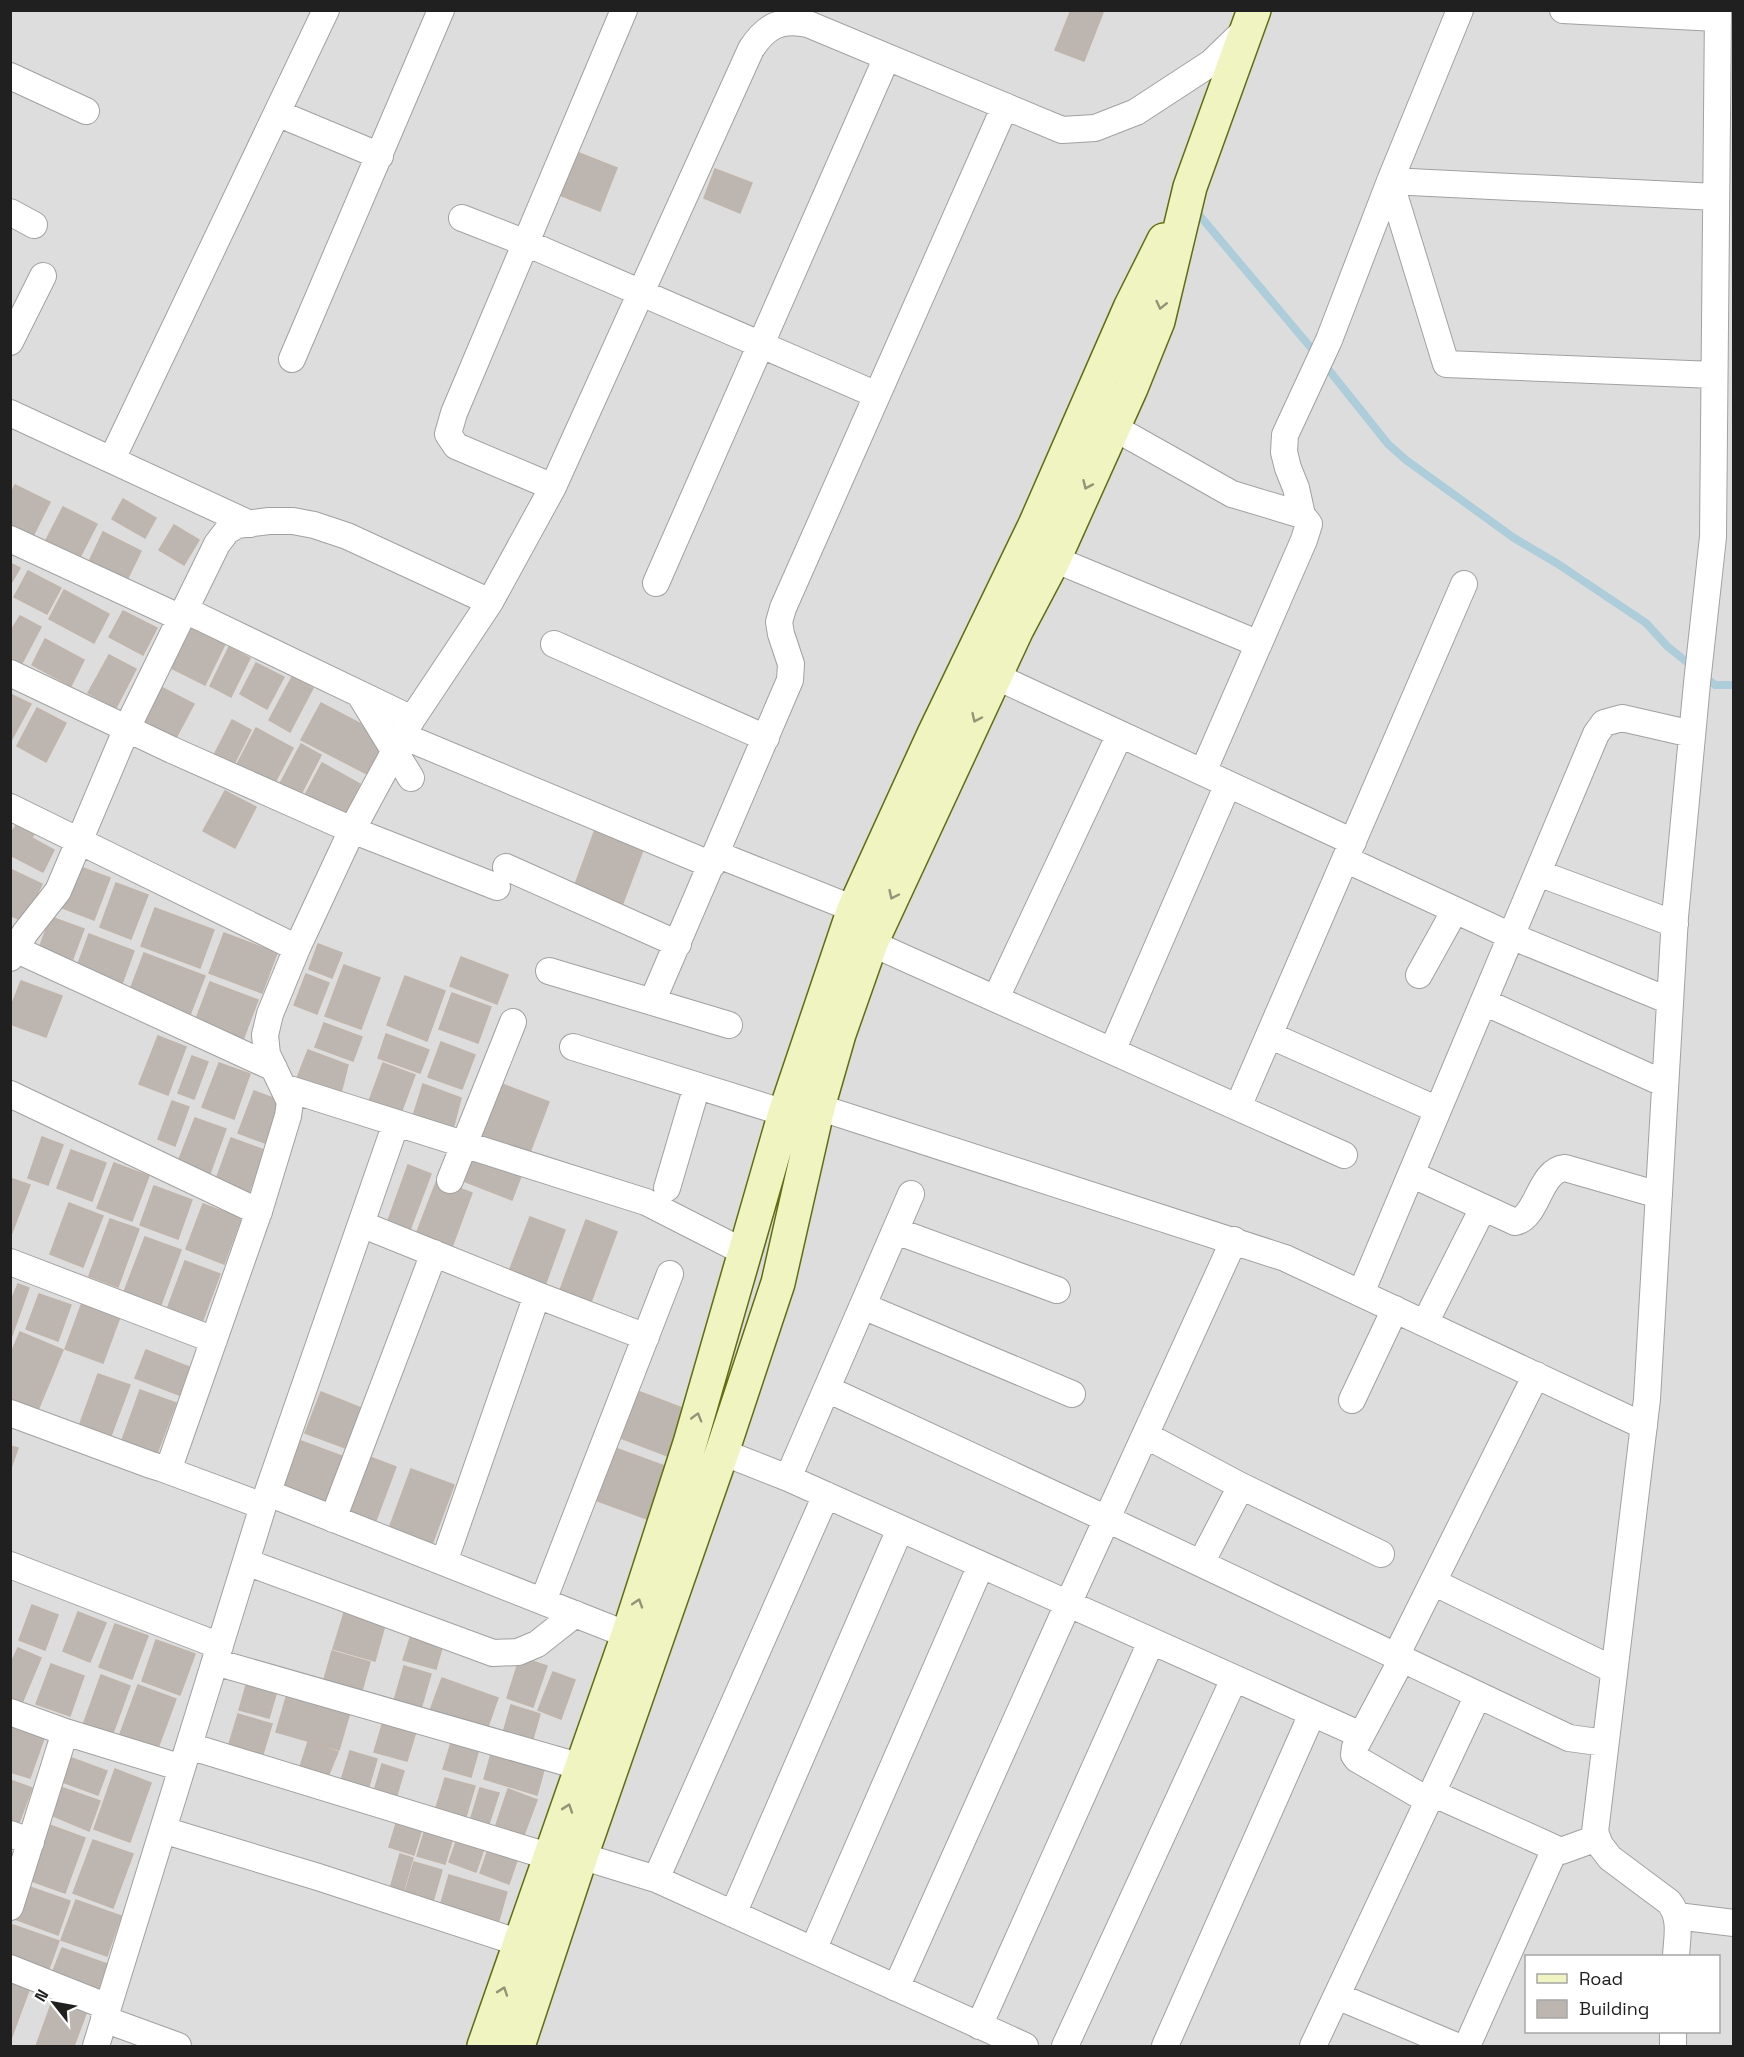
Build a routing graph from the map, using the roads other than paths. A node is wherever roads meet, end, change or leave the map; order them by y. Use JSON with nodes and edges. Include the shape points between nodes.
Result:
{"nodes":[{"id":1,"x":326,"y":10,"type":"edge"},
{"id":2,"x":441,"y":10,"type":"edge"},
{"id":3,"x":624,"y":10,"type":"edge"},
{"id":4,"x":1460,"y":10,"type":"edge"},
{"id":5,"x":1563,"y":10,"type":"edge"},
{"id":6,"x":1613,"y":12,"type":"edge"},
{"id":7,"x":1718,"y":14,"type":"edge"},
{"id":8,"x":1250,"y":19,"type":"edge"},
{"id":9,"x":887,"y":57,"type":"junction"},
{"id":10,"x":10,"y":76,"type":"edge"},
{"id":11,"x":1005,"y":106,"type":"junction"},
{"id":12,"x":86,"y":111,"type":"dead end"},
{"id":13,"x":277,"y":113,"type":"junction"},
{"id":14,"x":380,"y":156,"type":"junction"},
{"id":15,"x":1390,"y":181,"type":"junction"},
{"id":16,"x":1190,"y":187,"type":"junction"},
{"id":17,"x":1716,"y":197,"type":"junction"},
{"id":18,"x":10,"y":212,"type":"edge"},
{"id":19,"x":462,"y":218,"type":"dead end"},
{"id":20,"x":34,"y":225,"type":"dead end"},
{"id":21,"x":526,"y":243,"type":"junction"},
{"id":22,"x":43,"y":276,"type":"dead end"},
{"id":23,"x":642,"y":293,"type":"junction"},
{"id":24,"x":10,"y":342,"type":"edge"},
{"id":25,"x":760,"y":345,"type":"junction"},
{"id":26,"x":292,"y":359,"type":"dead end"},
{"id":27,"x":1714,"y":375,"type":"junction"},
{"id":28,"x":877,"y":395,"type":"junction"},
{"id":29,"x":10,"y":413,"type":"edge"},
{"id":30,"x":1113,"y":427,"type":"junction"},
{"id":31,"x":112,"y":459,"type":"junction"},
{"id":32,"x":554,"y":487,"type":"junction"},
{"id":33,"x":1302,"y":514,"type":"junction"},
{"id":34,"x":250,"y":524,"type":"junction"},
{"id":35,"x":10,"y":539,"type":"edge"},
{"id":36,"x":1054,"y":558,"type":"junction"},
{"id":37,"x":656,"y":583,"type":"dead end"},
{"id":38,"x":1464,"y":584,"type":"dead end"},
{"id":39,"x":490,"y":602,"type":"junction"},
{"id":40,"x":183,"y":614,"type":"junction"},
{"id":41,"x":554,"y":644,"type":"dead end"},
{"id":42,"x":1259,"y":644,"type":"junction"},
{"id":43,"x":10,"y":673,"type":"edge"},
{"id":44,"x":995,"y":676,"type":"junction"},
{"id":45,"x":360,"y":694,"type":"junction"},
{"id":46,"x":127,"y":728,"type":"junction"},
{"id":47,"x":1120,"y":734,"type":"junction"},
{"id":48,"x":1692,"y":734,"type":"junction"},
{"id":49,"x":403,"y":735,"type":"junction"},
{"id":50,"x":766,"y":738,"type":"junction"},
{"id":51,"x":1203,"y":772,"type":"junction"},
{"id":52,"x":411,"y":778,"type":"dead end"},
{"id":53,"x":1228,"y":784,"type":"junction"},
{"id":54,"x":10,"y":807,"type":"edge"},
{"id":55,"x":352,"y":830,"type":"junction"},
{"id":56,"x":79,"y":842,"type":"junction"},
{"id":57,"x":1349,"y":851,"type":"junction"},
{"id":58,"x":714,"y":860,"type":"junction"},
{"id":59,"x":1538,"y":873,"type":"junction"},
{"id":60,"x":854,"y":909,"type":"junction"},
{"id":61,"x":1455,"y":910,"type":"junction"},
{"id":62,"x":1675,"y":924,"type":"junction"},
{"id":63,"x":1511,"y":936,"type":"junction"},
{"id":64,"x":15,"y":941,"type":"edge"},
{"id":65,"x":871,"y":943,"type":"junction"},
{"id":66,"x":678,"y":944,"type":"junction"},
{"id":67,"x":297,"y":948,"type":"junction"},
{"id":68,"x":549,"y":972,"type":"dead end"},
{"id":69,"x":1419,"y":975,"type":"dead end"},
{"id":70,"x":996,"y":998,"type":"junction"},
{"id":71,"x":1670,"y":1001,"type":"junction"},
{"id":72,"x":652,"y":1002,"type":"junction"},
{"id":73,"x":1484,"y":1002,"type":"junction"},
{"id":74,"x":513,"y":1022,"type":"dead end"},
{"id":75,"x":729,"y":1025,"type":"dead end"},
{"id":76,"x":1269,"y":1035,"type":"junction"},
{"id":77,"x":573,"y":1047,"type":"dead end"},
{"id":78,"x":1112,"y":1051,"type":"junction"},
{"id":79,"x":278,"y":1078,"type":"junction"},
{"id":80,"x":1665,"y":1084,"type":"junction"},
{"id":81,"x":697,"y":1086,"type":"junction"},
{"id":82,"x":10,"y":1094,"type":"edge"},
{"id":83,"x":1238,"y":1107,"type":"junction"},
{"id":84,"x":1438,"y":1110,"type":"junction"},
{"id":85,"x":806,"y":1114,"type":"junction"},
{"id":86,"x":396,"y":1123,"type":"junction"},
{"id":87,"x":464,"y":1144,"type":"junction"},
{"id":88,"x":1344,"y":1155,"type":"dead end"},
{"id":89,"x":1411,"y":1174,"type":"junction"},
{"id":90,"x":450,"y":1180,"type":"dead end"},
{"id":91,"x":667,"y":1188,"type":"dead end"},
{"id":92,"x":911,"y":1194,"type":"dead end"},
{"id":93,"x":1659,"y":1195,"type":"junction"},
{"id":94,"x":1483,"y":1208,"type":"junction"},
{"id":95,"x":259,"y":1212,"type":"junction"},
{"id":96,"x":361,"y":1224,"type":"junction"},
{"id":97,"x":896,"y":1231,"type":"junction"},
{"id":98,"x":1234,"y":1240,"type":"junction"},
{"id":99,"x":434,"y":1253,"type":"junction"},
{"id":100,"x":746,"y":1253,"type":"junction"},
{"id":101,"x":10,"y":1262,"type":"edge"},
{"id":102,"x":670,"y":1274,"type":"dead end"},
{"id":103,"x":1057,"y":1290,"type":"dead end"},
{"id":104,"x":1361,"y":1293,"type":"junction"},
{"id":105,"x":537,"y":1295,"type":"junction"},
{"id":106,"x":863,"y":1306,"type":"junction"},
{"id":107,"x":1395,"y":1309,"type":"junction"},
{"id":108,"x":1425,"y":1323,"type":"junction"},
{"id":109,"x":646,"y":1336,"type":"junction"},
{"id":110,"x":214,"y":1340,"type":"junction"},
{"id":111,"x":1536,"y":1375,"type":"junction"},
{"id":112,"x":827,"y":1389,"type":"junction"},
{"id":113,"x":1072,"y":1394,"type":"dead end"},
{"id":114,"x":1352,"y":1400,"type":"dead end"},
{"id":115,"x":10,"y":1413,"type":"edge"},
{"id":116,"x":1644,"y":1425,"type":"junction"},
{"id":117,"x":1145,"y":1436,"type":"junction"},
{"id":118,"x":722,"y":1452,"type":"junction"},
{"id":119,"x":161,"y":1468,"type":"junction"},
{"id":120,"x":788,"y":1478,"type":"junction"},
{"id":121,"x":1241,"y":1486,"type":"junction"},
{"id":122,"x":826,"y":1495,"type":"junction"},
{"id":123,"x":266,"y":1499,"type":"junction"},
{"id":124,"x":333,"y":1519,"type":"junction"},
{"id":125,"x":1107,"y":1519,"type":"junction"},
{"id":126,"x":900,"y":1529,"type":"junction"},
{"id":127,"x":1381,"y":1554,"type":"dead end"},
{"id":128,"x":246,"y":1562,"type":"junction"},
{"id":129,"x":444,"y":1562,"type":"junction"},
{"id":130,"x":1201,"y":1563,"type":"junction"},
{"id":131,"x":10,"y":1565,"type":"edge"},
{"id":132,"x":981,"y":1565,"type":"junction"},
{"id":133,"x":1433,"y":1582,"type":"junction"},
{"id":134,"x":543,"y":1601,"type":"junction"},
{"id":135,"x":1068,"y":1604,"type":"junction"},
{"id":136,"x":574,"y":1614,"type":"junction"},
{"id":137,"x":628,"y":1635,"type":"junction"},
{"id":138,"x":1151,"y":1642,"type":"junction"},
{"id":139,"x":217,"y":1654,"type":"junction"},
{"id":140,"x":1399,"y":1658,"type":"junction"},
{"id":141,"x":1614,"y":1670,"type":"junction"},
{"id":142,"x":1234,"y":1679,"type":"junction"},
{"id":143,"x":1478,"y":1695,"type":"junction"},
{"id":144,"x":10,"y":1712,"type":"edge"},
{"id":145,"x":1312,"y":1714,"type":"junction"},
{"id":146,"x":65,"y":1732,"type":"junction"},
{"id":147,"x":1361,"y":1736,"type":"junction"},
{"id":148,"x":1605,"y":1743,"type":"junction"},
{"id":149,"x":186,"y":1757,"type":"junction"},
{"id":150,"x":582,"y":1767,"type":"junction"},
{"id":151,"x":1430,"y":1797,"type":"junction"},
{"id":152,"x":163,"y":1830,"type":"junction"},
{"id":153,"x":21,"y":1838,"type":"edge"},
{"id":154,"x":1597,"y":1838,"type":"junction"},
{"id":155,"x":1555,"y":1849,"type":"junction"},
{"id":156,"x":569,"y":1864,"type":"junction"},
{"id":157,"x":656,"y":1879,"type":"junction"},
{"id":158,"x":10,"y":1907,"type":"edge"},
{"id":159,"x":733,"y":1914,"type":"junction"},
{"id":160,"x":1677,"y":1916,"type":"junction"},
{"id":161,"x":1734,"y":1923,"type":"edge"},
{"id":162,"x":520,"y":1943,"type":"junction"},
{"id":163,"x":813,"y":1950,"type":"junction"},
{"id":164,"x":1676,"y":1955,"type":"edge"},
{"id":165,"x":10,"y":1968,"type":"edge"},
{"id":166,"x":896,"y":1988,"type":"junction"},
{"id":167,"x":1337,"y":1996,"type":"junction"},
{"id":168,"x":106,"y":2013,"type":"junction"},
{"id":169,"x":979,"y":2026,"type":"junction"},
{"id":170,"x":1469,"y":2045,"type":"edge"},
{"id":171,"x":96,"y":2046,"type":"edge"},
{"id":172,"x":178,"y":2046,"type":"edge"},
{"id":173,"x":484,"y":2046,"type":"edge"},
{"id":174,"x":518,"y":2046,"type":"edge"},
{"id":175,"x":1025,"y":2046,"type":"edge"},
{"id":176,"x":1065,"y":2046,"type":"edge"},
{"id":177,"x":1165,"y":2046,"type":"edge"},
{"id":178,"x":1313,"y":2046,"type":"edge"}],
"edges":[{"from":1,"to":13,"type":"street"},
{"from":2,"to":14,"type":"street"},
{"from":3,"to":21,"type":"street"},
{"from":4,"to":15,"type":"street"},
{"from":5,"to":6,"type":"street"},
{"from":6,"to":7,"type":"street"},
{"from":7,"to":17,"type":"street"},
{"from":8,"to":11,"type":"street","via":[[1211,63],[1136,112],[1095,128],[1062,130]]},
{"from":8,"to":16,"type":"street"},
{"from":9,"to":11,"type":"street"},
{"from":9,"to":23,"type":"street","via":[[793,21],[760,34]]},
{"from":9,"to":25,"type":"street"},
{"from":10,"to":12,"type":"street"},
{"from":11,"to":28,"type":"street"},
{"from":13,"to":14,"type":"street"},
{"from":13,"to":31,"type":"street"},
{"from":14,"to":26,"type":"street"},
{"from":15,"to":17,"type":"street"},
{"from":15,"to":27,"type":"street","via":[[1446,364]]},
{"from":15,"to":33,"type":"street","via":[[1329,340],[1286,435],[1284,453]]},
{"from":16,"to":30,"type":"street","one_way":true,"via":[[1158,321]]},
{"from":16,"to":60,"type":"street","via":[[1130,308],[1035,525]]},
{"from":17,"to":27,"type":"street"},
{"from":18,"to":20,"type":"street"},
{"from":19,"to":21,"type":"street"},
{"from":21,"to":23,"type":"street"},
{"from":21,"to":32,"type":"street","via":[[447,434],[456,446]]},
{"from":22,"to":24,"type":"street"},
{"from":23,"to":25,"type":"street"},
{"from":23,"to":32,"type":"street"},
{"from":25,"to":28,"type":"street"},
{"from":25,"to":37,"type":"street"},
{"from":27,"to":48,"type":"street","via":[[1713,537]]},
{"from":28,"to":50,"type":"street","via":[[783,608],[779,622],[791,664],[790,680]]},
{"from":29,"to":31,"type":"street"},
{"from":30,"to":33,"type":"street","via":[[1232,494]]},
{"from":30,"to":36,"type":"street","one_way":true},
{"from":31,"to":34,"type":"street"},
{"from":32,"to":39,"type":"street"},
{"from":33,"to":42,"type":"street","via":[[1309,524],[1304,540]]},
{"from":34,"to":39,"type":"street","via":[[269,520],[314,525],[347,536]]},
{"from":34,"to":40,"type":"street","via":[[227,531],[217,544]]},
{"from":35,"to":40,"type":"street"},
{"from":36,"to":42,"type":"street"},
{"from":36,"to":44,"type":"street"},
{"from":38,"to":57,"type":"street"},
{"from":39,"to":49,"type":"street"},
{"from":40,"to":45,"type":"street"},
{"from":40,"to":46,"type":"street"},
{"from":41,"to":50,"type":"street"},
{"from":42,"to":51,"type":"street"},
{"from":43,"to":46,"type":"street"},
{"from":44,"to":47,"type":"street"},
{"from":44,"to":65,"type":"street","one_way":true},
{"from":45,"to":49,"type":"street"},
{"from":45,"to":49,"type":"street"},
{"from":46,"to":55,"type":"street"},
{"from":46,"to":56,"type":"street"},
{"from":47,"to":51,"type":"street"},
{"from":47,"to":70,"type":"street"},
{"from":48,"to":59,"type":"street","via":[[1622,718],[1604,723]]},
{"from":48,"to":62,"type":"street"},
{"from":49,"to":52,"type":"street"},
{"from":49,"to":55,"type":"street"},
{"from":49,"to":58,"type":"street"},
{"from":50,"to":58,"type":"street"},
{"from":51,"to":53,"type":"street"},
{"from":53,"to":57,"type":"street"},
{"from":53,"to":78,"type":"street"},
{"from":54,"to":56,"type":"street"},
{"from":55,"to":66,"type":"street","via":[[501,877]]},
{"from":55,"to":67,"type":"street"},
{"from":56,"to":64,"type":"street","via":[[58,891]]},
{"from":56,"to":67,"type":"street"},
{"from":57,"to":61,"type":"street"},
{"from":57,"to":76,"type":"street"},
{"from":58,"to":60,"type":"street"},
{"from":58,"to":66,"type":"street"},
{"from":59,"to":62,"type":"street"},
{"from":59,"to":63,"type":"street"},
{"from":60,"to":85,"type":"street"},
{"from":61,"to":63,"type":"street"},
{"from":61,"to":69,"type":"street"},
{"from":62,"to":71,"type":"street"},
{"from":63,"to":71,"type":"street"},
{"from":63,"to":73,"type":"street"},
{"from":64,"to":79,"type":"street"},
{"from":65,"to":70,"type":"street"},
{"from":65,"to":85,"type":"street","via":[[840,1034]]},
{"from":66,"to":72,"type":"street"},
{"from":67,"to":79,"type":"street","via":[[265,1035],[267,1054]]},
{"from":68,"to":72,"type":"street"},
{"from":70,"to":78,"type":"street"},
{"from":71,"to":80,"type":"street"},
{"from":72,"to":75,"type":"street"},
{"from":73,"to":80,"type":"street"},
{"from":73,"to":84,"type":"street"},
{"from":74,"to":87,"type":"street"},
{"from":76,"to":83,"type":"street"},
{"from":76,"to":84,"type":"street"},
{"from":77,"to":81,"type":"street"},
{"from":78,"to":83,"type":"street"},
{"from":79,"to":86,"type":"street"},
{"from":79,"to":95,"type":"street","via":[[290,1102]]},
{"from":80,"to":93,"type":"street"},
{"from":81,"to":85,"type":"street"},
{"from":81,"to":91,"type":"street"},
{"from":82,"to":95,"type":"street"},
{"from":83,"to":88,"type":"street"},
{"from":84,"to":89,"type":"street"},
{"from":85,"to":98,"type":"street"},
{"from":85,"to":100,"type":"street"},
{"from":85,"to":118,"type":"street","via":[[778,1283]]},
{"from":86,"to":87,"type":"street"},
{"from":86,"to":96,"type":"street"},
{"from":87,"to":90,"type":"street"},
{"from":87,"to":100,"type":"street","via":[[646,1202]]},
{"from":89,"to":94,"type":"street"},
{"from":89,"to":104,"type":"street"},
{"from":92,"to":97,"type":"street"},
{"from":93,"to":94,"type":"street","via":[[1565,1168],[1552,1173],[1520,1221],[1510,1221]]},
{"from":93,"to":116,"type":"street"},
{"from":94,"to":108,"type":"street"},
{"from":95,"to":110,"type":"street"},
{"from":96,"to":99,"type":"street"},
{"from":96,"to":123,"type":"street"},
{"from":97,"to":103,"type":"street"},
{"from":97,"to":106,"type":"street"},
{"from":98,"to":104,"type":"street","via":[[1285,1257]]},
{"from":98,"to":117,"type":"street"},
{"from":99,"to":105,"type":"street"},
{"from":99,"to":124,"type":"street"},
{"from":137,"to":100,"type":"street","one_way":true},
{"from":101,"to":110,"type":"street"},
{"from":102,"to":109,"type":"street"},
{"from":104,"to":107,"type":"street"},
{"from":105,"to":109,"type":"street"},
{"from":105,"to":129,"type":"street"},
{"from":106,"to":112,"type":"street"},
{"from":106,"to":113,"type":"street"},
{"from":107,"to":108,"type":"street"},
{"from":107,"to":114,"type":"street"},
{"from":108,"to":111,"type":"street"},
{"from":109,"to":134,"type":"street"},
{"from":110,"to":119,"type":"street","via":[[171,1462]]},
{"from":111,"to":116,"type":"street"},
{"from":111,"to":133,"type":"street"},
{"from":112,"to":120,"type":"street"},
{"from":112,"to":125,"type":"street"},
{"from":115,"to":119,"type":"street"},
{"from":116,"to":141,"type":"street"},
{"from":117,"to":121,"type":"street"},
{"from":117,"to":125,"type":"street"},
{"from":118,"to":120,"type":"street"},
{"from":118,"to":156,"type":"street"},
{"from":119,"to":123,"type":"street"},
{"from":120,"to":122,"type":"street"},
{"from":121,"to":127,"type":"street"},
{"from":121,"to":130,"type":"street"},
{"from":122,"to":126,"type":"street"},
{"from":122,"to":157,"type":"street"},
{"from":123,"to":124,"type":"street"},
{"from":123,"to":128,"type":"street"},
{"from":124,"to":129,"type":"street"},
{"from":125,"to":130,"type":"street"},
{"from":125,"to":135,"type":"street"},
{"from":126,"to":132,"type":"street"},
{"from":126,"to":159,"type":"street"},
{"from":128,"to":136,"type":"street","via":[[493,1653],[518,1652],[537,1644]]},
{"from":128,"to":139,"type":"street"},
{"from":129,"to":134,"type":"street"},
{"from":130,"to":140,"type":"street"},
{"from":131,"to":139,"type":"street"},
{"from":132,"to":135,"type":"street"},
{"from":132,"to":163,"type":"street"},
{"from":133,"to":140,"type":"street"},
{"from":133,"to":141,"type":"street"},
{"from":134,"to":136,"type":"street"},
{"from":135,"to":138,"type":"street"},
{"from":135,"to":166,"type":"street"},
{"from":136,"to":137,"type":"street"},
{"from":137,"to":150,"type":"street"},
{"from":138,"to":142,"type":"street"},
{"from":138,"to":169,"type":"street"},
{"from":139,"to":149,"type":"street"},
{"from":139,"to":150,"type":"street"},
{"from":140,"to":143,"type":"street"},
{"from":140,"to":147,"type":"street"},
{"from":141,"to":148,"type":"street"},
{"from":142,"to":145,"type":"street"},
{"from":142,"to":176,"type":"street"},
{"from":143,"to":148,"type":"street","via":[[1569,1738]]},
{"from":143,"to":151,"type":"street"},
{"from":144,"to":146,"type":"street"},
{"from":145,"to":147,"type":"street"},
{"from":145,"to":177,"type":"street"},
{"from":146,"to":149,"type":"street"},
{"from":146,"to":153,"type":"street"},
{"from":147,"to":151,"type":"street","via":[[1353,1751],[1357,1759]]},
{"from":148,"to":154,"type":"street"},
{"from":149,"to":152,"type":"street"},
{"from":149,"to":156,"type":"street"},
{"from":156,"to":150,"type":"street","one_way":true},
{"from":151,"to":155,"type":"street"},
{"from":151,"to":167,"type":"street"},
{"from":152,"to":162,"type":"street"},
{"from":152,"to":168,"type":"street"},
{"from":153,"to":158,"type":"street"},
{"from":154,"to":155,"type":"street","via":[[1566,1851]]},
{"from":154,"to":160,"type":"street","via":[[1610,1858],[1669,1902]]},
{"from":155,"to":170,"type":"street"},
{"from":156,"to":157,"type":"street"},
{"from":156,"to":162,"type":"street"},
{"from":156,"to":174,"type":"street"},
{"from":157,"to":159,"type":"street"},
{"from":159,"to":163,"type":"street"},
{"from":160,"to":161,"type":"street"},
{"from":160,"to":164,"type":"street"},
{"from":173,"to":162,"type":"street","one_way":true},
{"from":163,"to":166,"type":"street"},
{"from":165,"to":168,"type":"street"},
{"from":166,"to":169,"type":"street"},
{"from":167,"to":170,"type":"street"},
{"from":167,"to":178,"type":"street"},
{"from":168,"to":171,"type":"street"},
{"from":168,"to":172,"type":"street"},
{"from":169,"to":175,"type":"street"}]}
